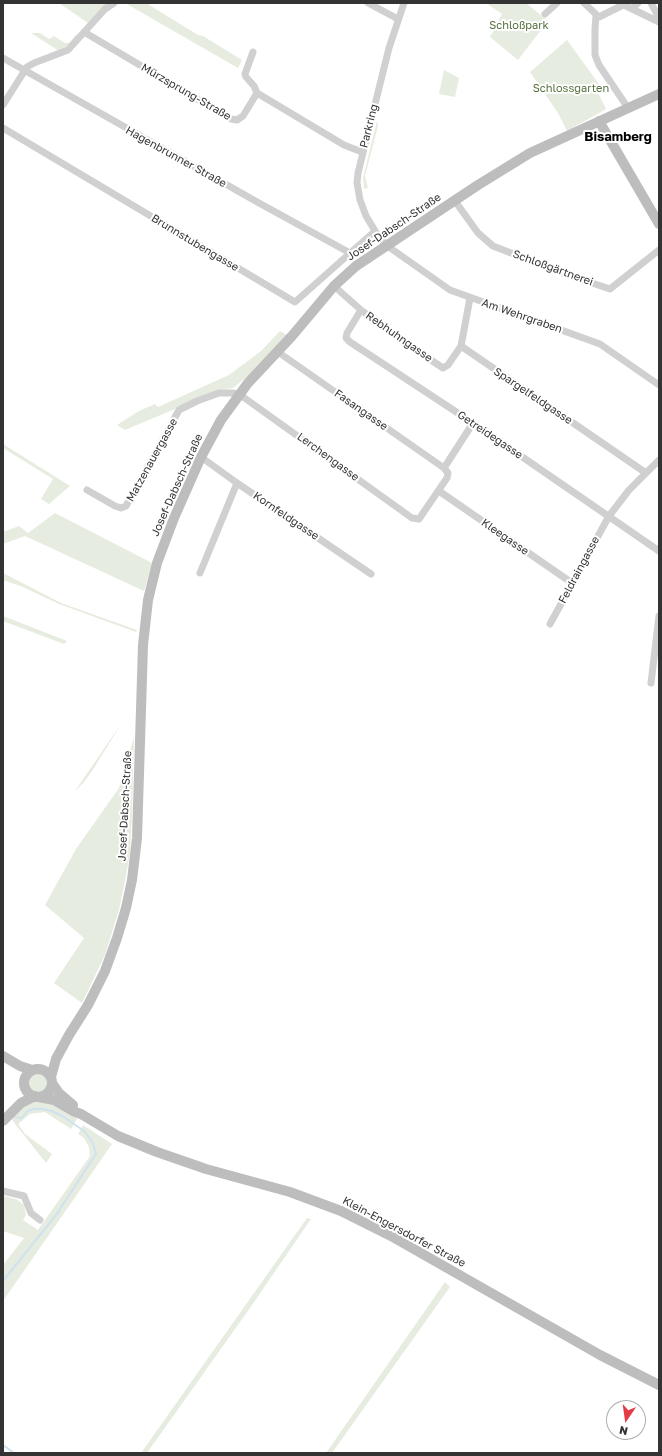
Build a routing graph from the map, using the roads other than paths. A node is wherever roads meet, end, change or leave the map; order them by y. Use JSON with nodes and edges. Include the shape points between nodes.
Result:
{"nodes":[{"id":1,"x":114,"y":3,"type":"edge"},
{"id":2,"x":368,"y":3,"type":"edge"},
{"id":3,"x":404,"y":3,"type":"edge"},
{"id":4,"x":557,"y":3,"type":"edge"},
{"id":5,"x":584,"y":3,"type":"edge"},
{"id":6,"x":638,"y":3,"type":"edge"},
{"id":7,"x":651,"y":3,"type":"edge"},
{"id":8,"x":621,"y":4,"type":"edge"},
{"id":9,"x":632,"y":9,"type":"junction"},
{"id":10,"x":545,"y":14,"type":"dead end"},
{"id":11,"x":596,"y":16,"type":"junction"},
{"id":12,"x":659,"y":18,"type":"edge"},
{"id":13,"x":398,"y":19,"type":"junction"},
{"id":14,"x":659,"y":22,"type":"edge"},
{"id":15,"x":84,"y":32,"type":"junction"},
{"id":16,"x":253,"y":52,"type":"dead end"},
{"id":17,"x":3,"y":58,"type":"edge"},
{"id":18,"x":24,"y":71,"type":"junction"},
{"id":19,"x":257,"y":93,"type":"junction"},
{"id":20,"x":659,"y":94,"type":"edge"},
{"id":21,"x":3,"y":105,"type":"edge"},
{"id":22,"x":628,"y":108,"type":"junction"},
{"id":23,"x":599,"y":121,"type":"junction"},
{"id":24,"x":3,"y":128,"type":"edge"},
{"id":25,"x":362,"y":152,"type":"junction"},
{"id":26,"x":455,"y":201,"type":"junction"},
{"id":27,"x":659,"y":224,"type":"edge"},
{"id":28,"x":375,"y":231,"type":"junction"},
{"id":29,"x":386,"y":245,"type":"junction"},
{"id":30,"x":659,"y":250,"type":"edge"},
{"id":31,"x":350,"y":253,"type":"junction"},
{"id":32,"x":334,"y":286,"type":"junction"},
{"id":33,"x":470,"y":298,"type":"junction"},
{"id":34,"x":361,"y":310,"type":"junction"},
{"id":35,"x":461,"y":346,"type":"junction"},
{"id":36,"x":278,"y":352,"type":"junction"},
{"id":37,"x":659,"y":385,"type":"edge"},
{"id":38,"x":239,"y":394,"type":"junction"},
{"id":39,"x":473,"y":423,"type":"junction"},
{"id":40,"x":201,"y":457,"type":"junction"},
{"id":41,"x":659,"y":460,"type":"edge"},
{"id":42,"x":444,"y":468,"type":"junction"},
{"id":43,"x":646,"y":473,"type":"junction"},
{"id":44,"x":237,"y":482,"type":"junction"},
{"id":45,"x":87,"y":490,"type":"dead end"},
{"id":46,"x":439,"y":491,"type":"junction"},
{"id":47,"x":609,"y":516,"type":"junction"},
{"id":48,"x":659,"y":552,"type":"edge"},
{"id":49,"x":200,"y":573,"type":"dead end"},
{"id":50,"x":372,"y":574,"type":"dead end"},
{"id":51,"x":572,"y":583,"type":"junction"},
{"id":52,"x":659,"y":616,"type":"edge"},
{"id":53,"x":550,"y":624,"type":"dead end"},
{"id":54,"x":651,"y":683,"type":"dead end"},
{"id":55,"x":69,"y":1035,"type":"junction"},
{"id":56,"x":3,"y":1056,"type":"edge"},
{"id":57,"x":3,"y":1061,"type":"edge"},
{"id":58,"x":34,"y":1069,"type":"junction"},
{"id":59,"x":51,"y":1080,"type":"junction"},
{"id":60,"x":24,"y":1083,"type":"junction"},
{"id":61,"x":37,"y":1096,"type":"junction"},
{"id":62,"x":81,"y":1114,"type":"junction"},
{"id":63,"x":6,"y":1118,"type":"edge"},
{"id":64,"x":3,"y":1191,"type":"edge"},
{"id":65,"x":40,"y":1220,"type":"dead end"},
{"id":66,"x":659,"y":1385,"type":"edge"}],
"edges":[{"from":1,"to":15,"type":"street"},
{"from":2,"to":13,"type":"street"},
{"from":3,"to":13,"type":"street","name":"Parkring"},
{"from":4,"to":10,"type":"street"},
{"from":5,"to":11,"type":"street"},
{"from":6,"to":9,"type":"street"},
{"from":7,"to":12,"type":"street"},
{"from":8,"to":9,"type":"street"},
{"from":8,"to":11,"type":"street","via":[[602,16]]},
{"from":9,"to":14,"type":"street"},
{"from":11,"to":22,"type":"street","via":[[596,55],[599,65]]},
{"from":13,"to":25,"type":"street","name":"Parkring"},
{"from":15,"to":18,"type":"street","via":[[68,50],[34,62]]},
{"from":15,"to":19,"type":"street","name":"Mürzsprung-Straße","via":[[231,119],[237,120],[243,116]]},
{"from":16,"to":19,"type":"street","via":[[245,74]]},
{"from":17,"to":18,"type":"street","name":"Hagenbrunner Straße"},
{"from":18,"to":21,"type":"street"},
{"from":18,"to":31,"type":"street","name":"Hagenbrunner Straße"},
{"from":19,"to":25,"type":"street","via":[[344,145]]},
{"from":20,"to":22,"type":"main road","name":"Josef-Dabsch-Straße"},
{"from":22,"to":23,"type":"main road","name":"Josef-Dabsch-Straße"},
{"from":23,"to":26,"type":"main road","name":"Josef-Dabsch-Straße","via":[[530,153]]},
{"from":23,"to":27,"type":"main road"},
{"from":24,"to":31,"type":"street","name":"Brunnstubengasse","via":[[295,302]]},
{"from":25,"to":28,"type":"street","name":"Parkring","via":[[357,178],[358,194]]},
{"from":26,"to":29,"type":"main road","name":"Josef-Dabsch-Straße"},
{"from":26,"to":30,"type":"street","name":"Schloßgärtnerei","via":[[484,240],[504,251],[610,289]]},
{"from":28,"to":29,"type":"street","name":"Parkring"},
{"from":28,"to":31,"type":"street","name":"Brunnstubengasse"},
{"from":29,"to":32,"type":"main road","name":"Josef-Dabsch-Straße","via":[[356,266]]},
{"from":29,"to":33,"type":"street","name":"Am Wehrgraben","via":[[450,290]]},
{"from":32,"to":34,"type":"street","name":"Rebhuhngasse"},
{"from":32,"to":36,"type":"main road","name":"Josef-Dabsch-Straße"},
{"from":33,"to":35,"type":"street"},
{"from":33,"to":37,"type":"street","name":"Am Wehrgraben","via":[[600,344]]},
{"from":34,"to":35,"type":"street","name":"Rebhuhngasse","via":[[443,368]]},
{"from":34,"to":39,"type":"street","name":"Getreidegasse","via":[[346,338]]},
{"from":35,"to":43,"type":"street","name":"Spargelfeldgasse"},
{"from":36,"to":38,"type":"main road","name":"Josef-Dabsch-Straße"},
{"from":36,"to":42,"type":"street","name":"Fasangasse"},
{"from":38,"to":40,"type":"main road","name":"Josef-Dabsch-Straße"},
{"from":38,"to":45,"type":"street","name":"Matzenauergasse","via":[[219,393],[179,410],[126,506],[115,506]]},
{"from":38,"to":46,"type":"street","name":"Lerchengasse","via":[[412,518],[417,520],[421,517]]},
{"from":39,"to":42,"type":"street"},
{"from":39,"to":47,"type":"street","name":"Getreidegasse"},
{"from":40,"to":44,"type":"street","name":"Kornfeldgasse"},
{"from":40,"to":55,"type":"main road","name":"Josef-Dabsch-Straße","via":[[168,533],[154,573],[147,608],[143,645],[137,838],[128,900],[120,932],[105,971]]},
{"from":41,"to":43,"type":"street"},
{"from":42,"to":46,"type":"street","via":[[448,475]]},
{"from":43,"to":47,"type":"street","via":[[625,494]]},
{"from":44,"to":49,"type":"street"},
{"from":44,"to":50,"type":"street","name":"Kornfeldgasse"},
{"from":46,"to":51,"type":"street","name":"Kleegasse"},
{"from":47,"to":48,"type":"street","name":"Getreidegasse"},
{"from":47,"to":51,"type":"street","name":"Feldraingasse"},
{"from":51,"to":53,"type":"street","name":"Feldraingasse"},
{"from":52,"to":54,"type":"street"},
{"from":55,"to":58,"type":"main road","name":"Josef-Dabsch-Straße","via":[[48,1059]]},
{"from":55,"to":59,"type":"main road","name":"Josef-Dabsch-Straße","via":[[56,1059]]},
{"from":56,"to":58,"type":"main road","via":[[20,1066]]},
{"from":57,"to":60,"type":"main road"},
{"from":58,"to":59,"type":"main road","via":[[45,1071]]},
{"from":58,"to":60,"type":"main road","via":[[26,1075]]},
{"from":59,"to":61,"type":"main road","via":[[47,1093]]},
{"from":59,"to":62,"type":"main road","name":"Klein-Engersdorfer Straße","via":[[59,1093]]},
{"from":60,"to":61,"type":"main road","via":[[27,1092]]},
{"from":60,"to":63,"type":"main road"},
{"from":61,"to":62,"type":"main road","name":"Klein-Engersdorfer Straße","via":[[54,1100]]},
{"from":61,"to":63,"type":"main road","via":[[24,1101]]},
{"from":62,"to":66,"type":"main road","name":"Klein-Engersdorfer Straße","via":[[118,1136],[157,1152],[206,1169],[315,1200],[353,1216],[600,1355]]},
{"from":64,"to":65,"type":"street","via":[[24,1196],[31,1214]]}]}
